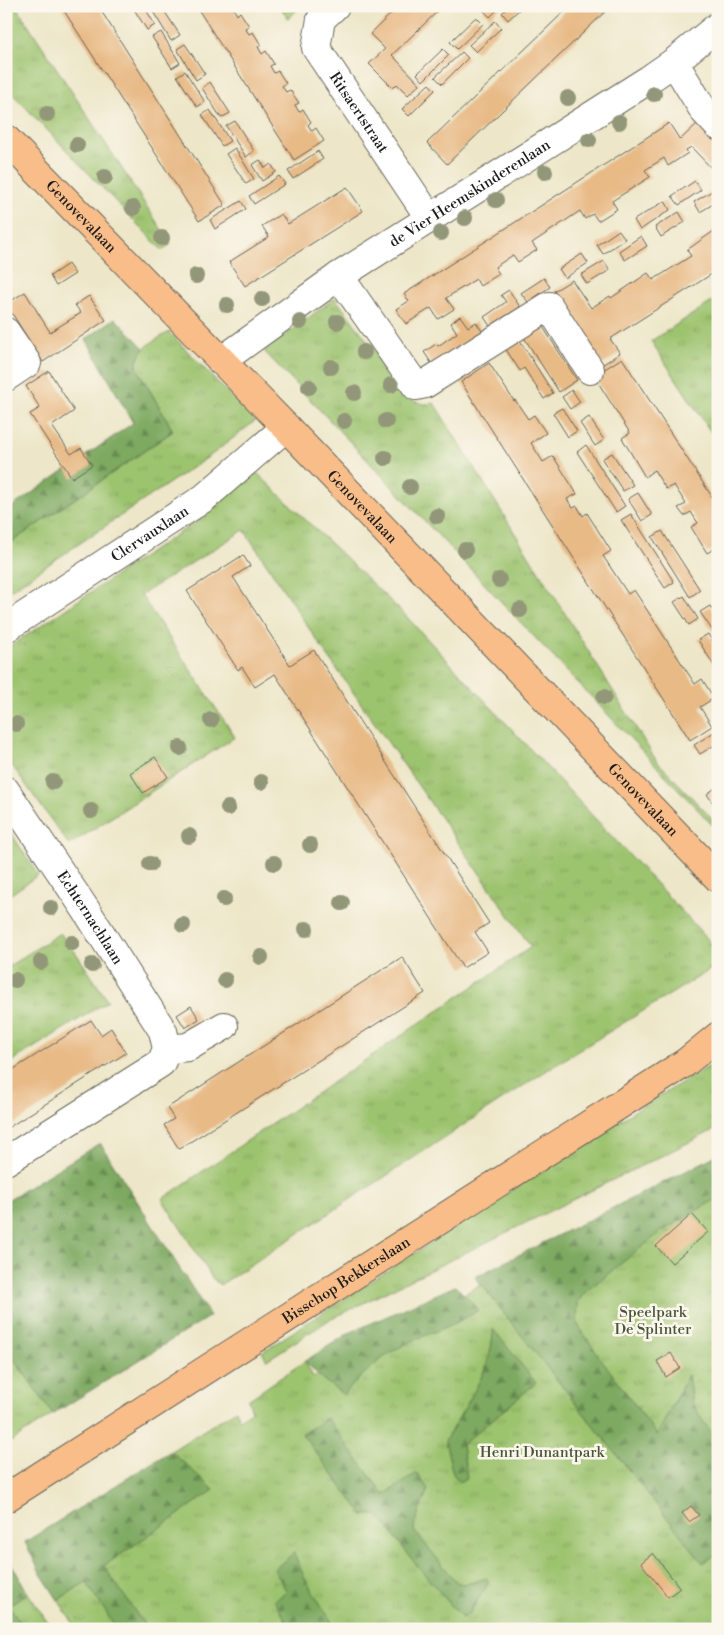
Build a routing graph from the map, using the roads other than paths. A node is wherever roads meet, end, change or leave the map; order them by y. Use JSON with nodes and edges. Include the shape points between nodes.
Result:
{"nodes":[{"id":1,"x":335,"y":6,"type":"edge"},
{"id":2,"x":718,"y":26,"type":"edge"},
{"id":3,"x":674,"y":62,"type":"junction"},
{"id":4,"x":718,"y":126,"type":"edge"},
{"id":5,"x":6,"y":139,"type":"edge"},
{"id":6,"x":429,"y":217,"type":"junction"},
{"id":7,"x":339,"y":276,"type":"junction"},
{"id":8,"x":6,"y":332,"type":"edge"},
{"id":9,"x":221,"y":361,"type":"junction"},
{"id":10,"x":590,"y":370,"type":"dead end"},
{"id":11,"x":6,"y":377,"type":"edge"},
{"id":12,"x":286,"y":427,"type":"junction"},
{"id":13,"x":6,"y":628,"type":"edge"},
{"id":14,"x":6,"y":791,"type":"edge"},
{"id":15,"x":718,"y":878,"type":"edge"},
{"id":16,"x":224,"y":1026,"type":"dead end"},
{"id":17,"x":718,"y":1036,"type":"edge"},
{"id":18,"x":167,"y":1048,"type":"junction"},
{"id":19,"x":718,"y":1048,"type":"edge"},
{"id":20,"x":686,"y":1063,"type":"junction"},
{"id":21,"x":6,"y":1161,"type":"edge"},
{"id":22,"x":6,"y":1498,"type":"edge"}],
"edges":[{"from":1,"to":6,"type":"street","name":"Ritsaertstraat","via":[[322,19],[316,48]]},
{"from":2,"to":3,"type":"street","name":"de Vier Heemskinderenlaan"},
{"from":3,"to":4,"type":"street","via":[[704,111]]},
{"from":3,"to":6,"type":"street","name":"de Vier Heemskinderenlaan"},
{"from":5,"to":9,"type":"main road","name":"Genovevalaan"},
{"from":6,"to":7,"type":"street","name":"de Vier Heemskinderenlaan"},
{"from":7,"to":9,"type":"street","name":"de Vier Heemskinderenlaan"},
{"from":7,"to":10,"type":"street","via":[[416,386],[425,384],[549,306]]},
{"from":8,"to":11,"type":"street","via":[[27,363]]},
{"from":9,"to":12,"type":"main road","name":"Genovevalaan"},
{"from":12,"to":13,"type":"street","name":"Clervauxlaan","via":[[204,498]]},
{"from":12,"to":15,"type":"main road","name":"Genovevalaan"},
{"from":14,"to":18,"type":"street","name":"Echternachlaan","via":[[163,1031]]},
{"from":16,"to":18,"type":"street","via":[[188,1047]]},
{"from":17,"to":20,"type":"main road","name":"Bisschop Bekkerslaan"},
{"from":18,"to":21,"type":"street","via":[[161,1063]]},
{"from":19,"to":20,"type":"main road","name":"Bisschop Bekkerslaan"},
{"from":20,"to":22,"type":"main road","name":"Bisschop Bekkerslaan"}]}
